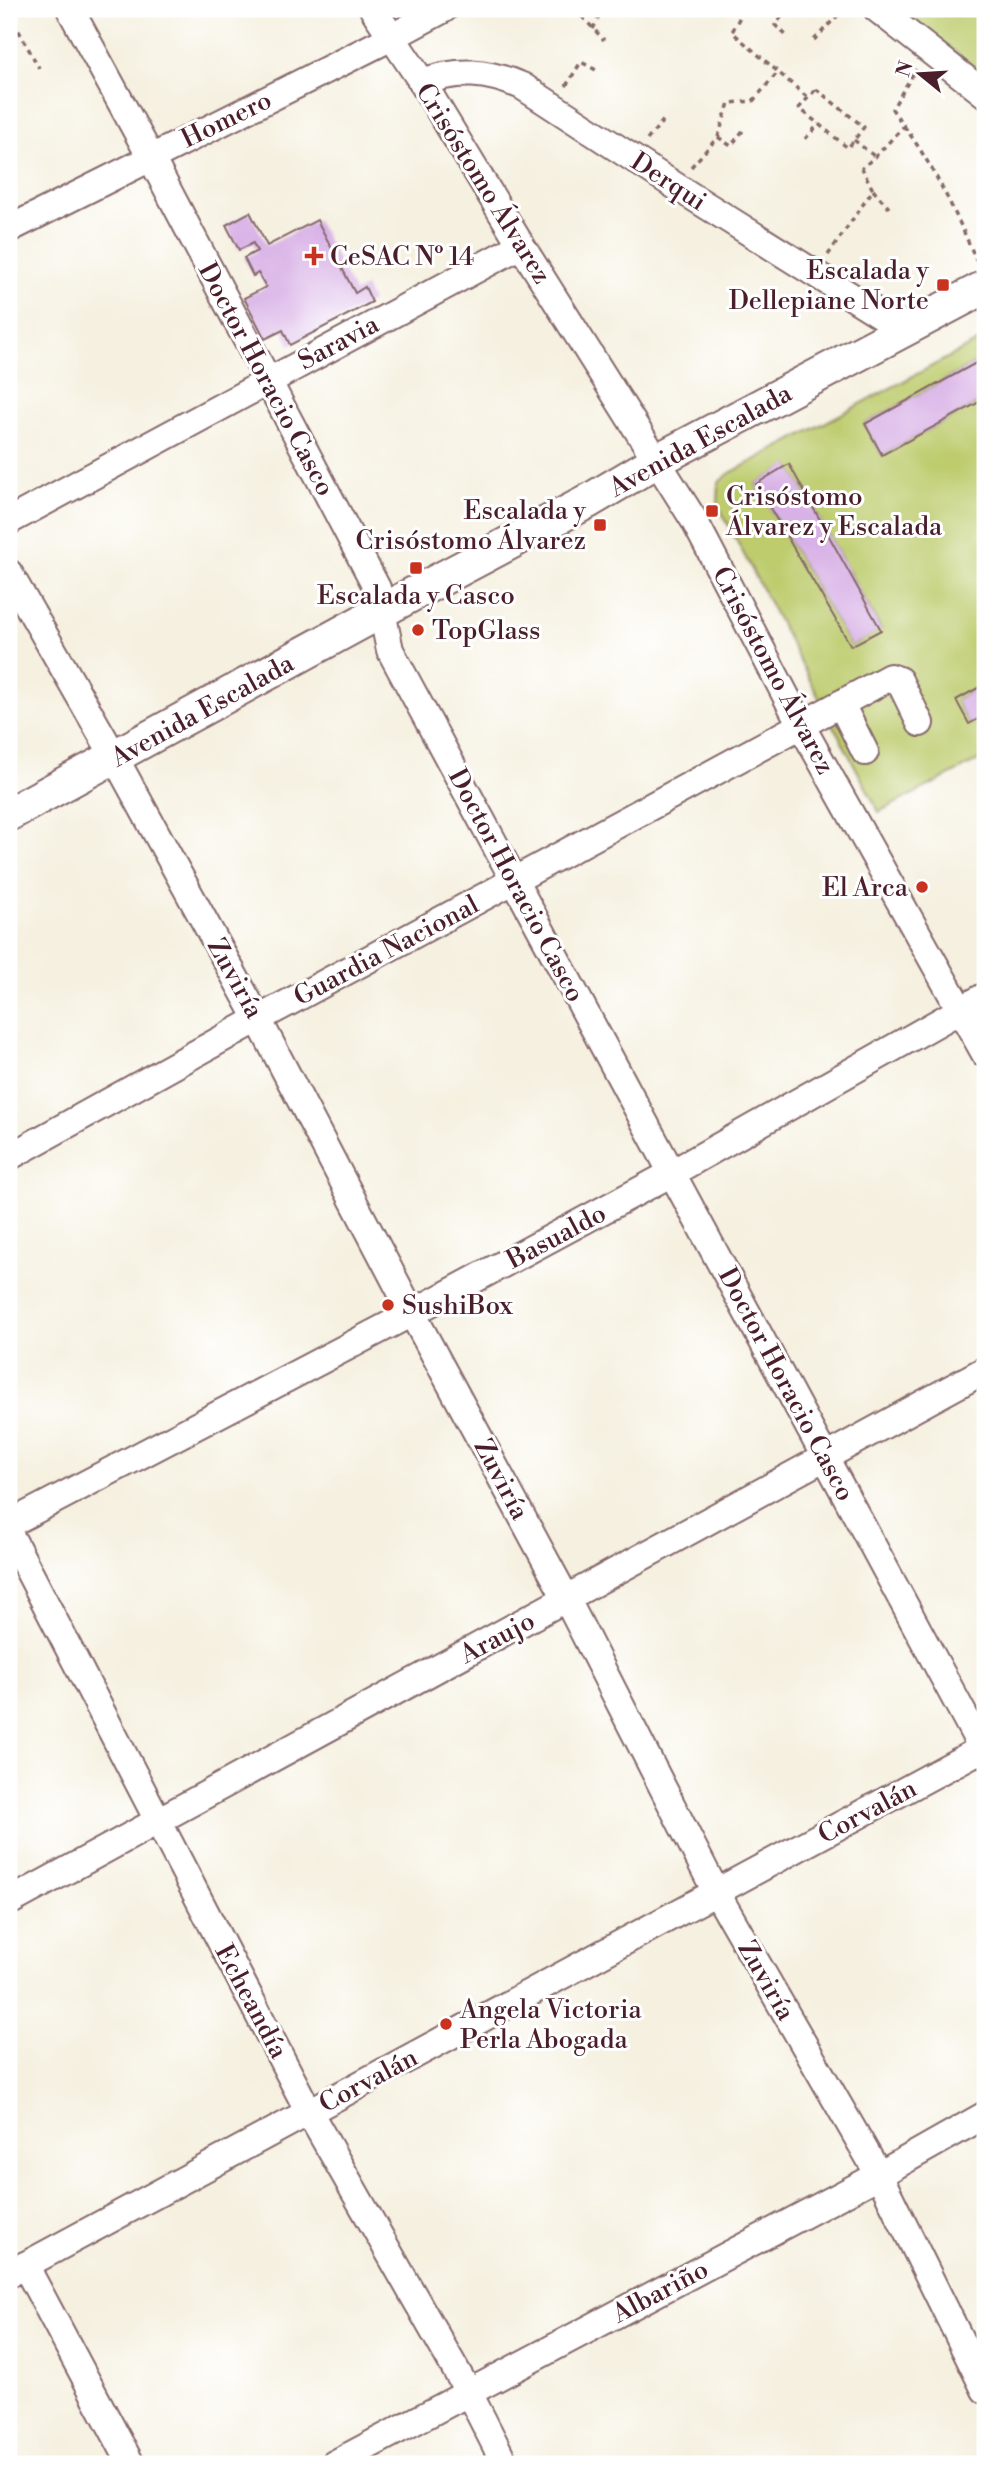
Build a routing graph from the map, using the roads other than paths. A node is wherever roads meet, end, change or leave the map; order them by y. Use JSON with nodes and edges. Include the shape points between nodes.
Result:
{"nodes":[{"id":1,"x":373,"y":9,"type":"edge"},
{"id":2,"x":444,"y":9,"type":"edge"},
{"id":3,"x":877,"y":9,"type":"edge"},
{"id":4,"x":72,"y":10,"type":"edge"},
{"id":5,"x":392,"y":37,"type":"junction"},
{"id":6,"x":422,"y":82,"type":"junction"},
{"id":7,"x":985,"y":94,"type":"edge"},
{"id":8,"x":150,"y":156,"type":"junction"},
{"id":9,"x":9,"y":229,"type":"edge"},
{"id":10,"x":520,"y":245,"type":"junction"},
{"id":11,"x":983,"y":280,"type":"edge"},
{"id":12,"x":905,"y":330,"type":"junction"},
{"id":13,"x":267,"y":380,"type":"junction"},
{"id":14,"x":658,"y":460,"type":"junction"},
{"id":15,"x":9,"y":521,"type":"edge"},
{"id":16,"x":9,"y":573,"type":"edge"},
{"id":17,"x":383,"y":612,"type":"junction"},
{"id":18,"x":841,"y":704,"type":"junction"},
{"id":19,"x":920,"y":723,"type":"dead end"},
{"id":20,"x":801,"y":725,"type":"junction"},
{"id":21,"x":865,"y":751,"type":"dead end"},
{"id":22,"x":115,"y":758,"type":"junction"},
{"id":23,"x":9,"y":814,"type":"edge"},
{"id":24,"x":514,"y":880,"type":"junction"},
{"id":25,"x":985,"y":996,"type":"edge"},
{"id":26,"x":962,"y":1009,"type":"junction"},
{"id":27,"x":258,"y":1018,"type":"junction"},
{"id":28,"x":985,"y":1054,"type":"edge"},
{"id":29,"x":9,"y":1157,"type":"edge"},
{"id":30,"x":672,"y":1173,"type":"junction"},
{"id":31,"x":412,"y":1313,"type":"junction"},
{"id":32,"x":985,"y":1370,"type":"edge"},
{"id":33,"x":827,"y":1458,"type":"junction"},
{"id":34,"x":9,"y":1524,"type":"edge"},
{"id":35,"x":9,"y":1533,"type":"edge"},
{"id":36,"x":567,"y":1600,"type":"junction"},
{"id":37,"x":984,"y":1750,"type":"edge"},
{"id":38,"x":158,"y":1821,"type":"junction"},
{"id":39,"x":716,"y":1892,"type":"junction"},
{"id":40,"x":9,"y":1902,"type":"edge"},
{"id":41,"x":309,"y":2112,"type":"junction"},
{"id":42,"x":985,"y":2115,"type":"edge"},
{"id":43,"x":878,"y":2175,"type":"junction"},
{"id":44,"x":17,"y":2270,"type":"edge"},
{"id":45,"x":985,"y":2390,"type":"edge"},
{"id":46,"x":469,"y":2393,"type":"junction"},
{"id":47,"x":131,"y":2464,"type":"edge"},
{"id":48,"x":334,"y":2464,"type":"edge"},
{"id":49,"x":505,"y":2464,"type":"edge"}],
"edges":[{"from":1,"to":5,"type":"street","name":"Crisóstomo Álvarez"},
{"from":2,"to":5,"type":"street","name":"Homero"},
{"from":3,"to":7,"type":"street"},
{"from":4,"to":8,"type":"street","name":"Doctor Horacio Casco"},
{"from":5,"to":6,"type":"street","name":"Crisóstomo Álvarez"},
{"from":5,"to":8,"type":"street","name":"Homero"},
{"from":6,"to":10,"type":"street","name":"Crisóstomo Álvarez"},
{"from":6,"to":12,"type":"street","name":"Derqui","via":[[468,73],[497,76],[522,86]]},
{"from":8,"to":9,"type":"street","name":"Homero"},
{"from":8,"to":13,"type":"street","name":"Doctor Horacio Casco"},
{"from":10,"to":13,"type":"street","name":"Saravia"},
{"from":10,"to":14,"type":"street","name":"Crisóstomo Álvarez"},
{"from":11,"to":12,"type":"main road","name":"Avenida Escalada"},
{"from":12,"to":14,"type":"main road","name":"Avenida Escalada"},
{"from":13,"to":15,"type":"street","name":"Saravia"},
{"from":13,"to":17,"type":"street","name":"Doctor Horacio Casco","via":[[377,588]]},
{"from":14,"to":17,"type":"main road","name":"Avenida Escalada"},
{"from":14,"to":20,"type":"street","name":"Crisóstomo Álvarez"},
{"from":16,"to":22,"type":"street","name":"Zuviría"},
{"from":17,"to":22,"type":"main road","name":"Avenida Escalada"},
{"from":17,"to":24,"type":"street","name":"Doctor Horacio Casco","via":[[390,650]]},
{"from":18,"to":19,"type":"street","name":"Guardia Nacional","via":[[895,678]]},
{"from":18,"to":20,"type":"street","name":"Guardia Nacional"},
{"from":18,"to":21,"type":"street"},
{"from":20,"to":24,"type":"street","name":"Guardia Nacional"},
{"from":20,"to":26,"type":"street","name":"Crisóstomo Álvarez"},
{"from":22,"to":23,"type":"main road","name":"Avenida Escalada"},
{"from":22,"to":27,"type":"street","name":"Zuviría"},
{"from":24,"to":27,"type":"street","name":"Guardia Nacional"},
{"from":24,"to":30,"type":"street","name":"Doctor Horacio Casco"},
{"from":25,"to":26,"type":"street","name":"Basualdo"},
{"from":26,"to":28,"type":"street","name":"Crisóstomo Álvarez"},
{"from":26,"to":30,"type":"street","name":"Basualdo"},
{"from":27,"to":29,"type":"street","name":"Guardia Nacional"},
{"from":27,"to":31,"type":"street","name":"Zuviría"},
{"from":30,"to":31,"type":"street","name":"Basualdo"},
{"from":30,"to":33,"type":"street","name":"Doctor Horacio Casco"},
{"from":31,"to":34,"type":"street","name":"Basualdo"},
{"from":31,"to":36,"type":"street","name":"Zuviría"},
{"from":32,"to":33,"type":"street","name":"Araujo"},
{"from":33,"to":36,"type":"street","name":"Araujo"},
{"from":33,"to":37,"type":"street","name":"Doctor Horacio Casco"},
{"from":35,"to":38,"type":"street","name":"Echeandía"},
{"from":36,"to":38,"type":"street","name":"Araujo"},
{"from":36,"to":39,"type":"street","name":"Zuviría"},
{"from":37,"to":39,"type":"street","name":"Corvalán"},
{"from":38,"to":40,"type":"street","name":"Araujo"},
{"from":38,"to":41,"type":"street","name":"Echeandía"},
{"from":39,"to":41,"type":"street","name":"Corvalán"},
{"from":39,"to":43,"type":"street","name":"Zuviría"},
{"from":41,"to":44,"type":"street","name":"Corvalán"},
{"from":41,"to":46,"type":"street","name":"Echeandía"},
{"from":42,"to":43,"type":"street","name":"Albariño"},
{"from":43,"to":45,"type":"street","name":"Zuviría"},
{"from":43,"to":46,"type":"street","name":"Albariño"},
{"from":44,"to":47,"type":"street"},
{"from":46,"to":48,"type":"street","name":"Albariño"},
{"from":46,"to":49,"type":"street","name":"Echeandía"}]}
